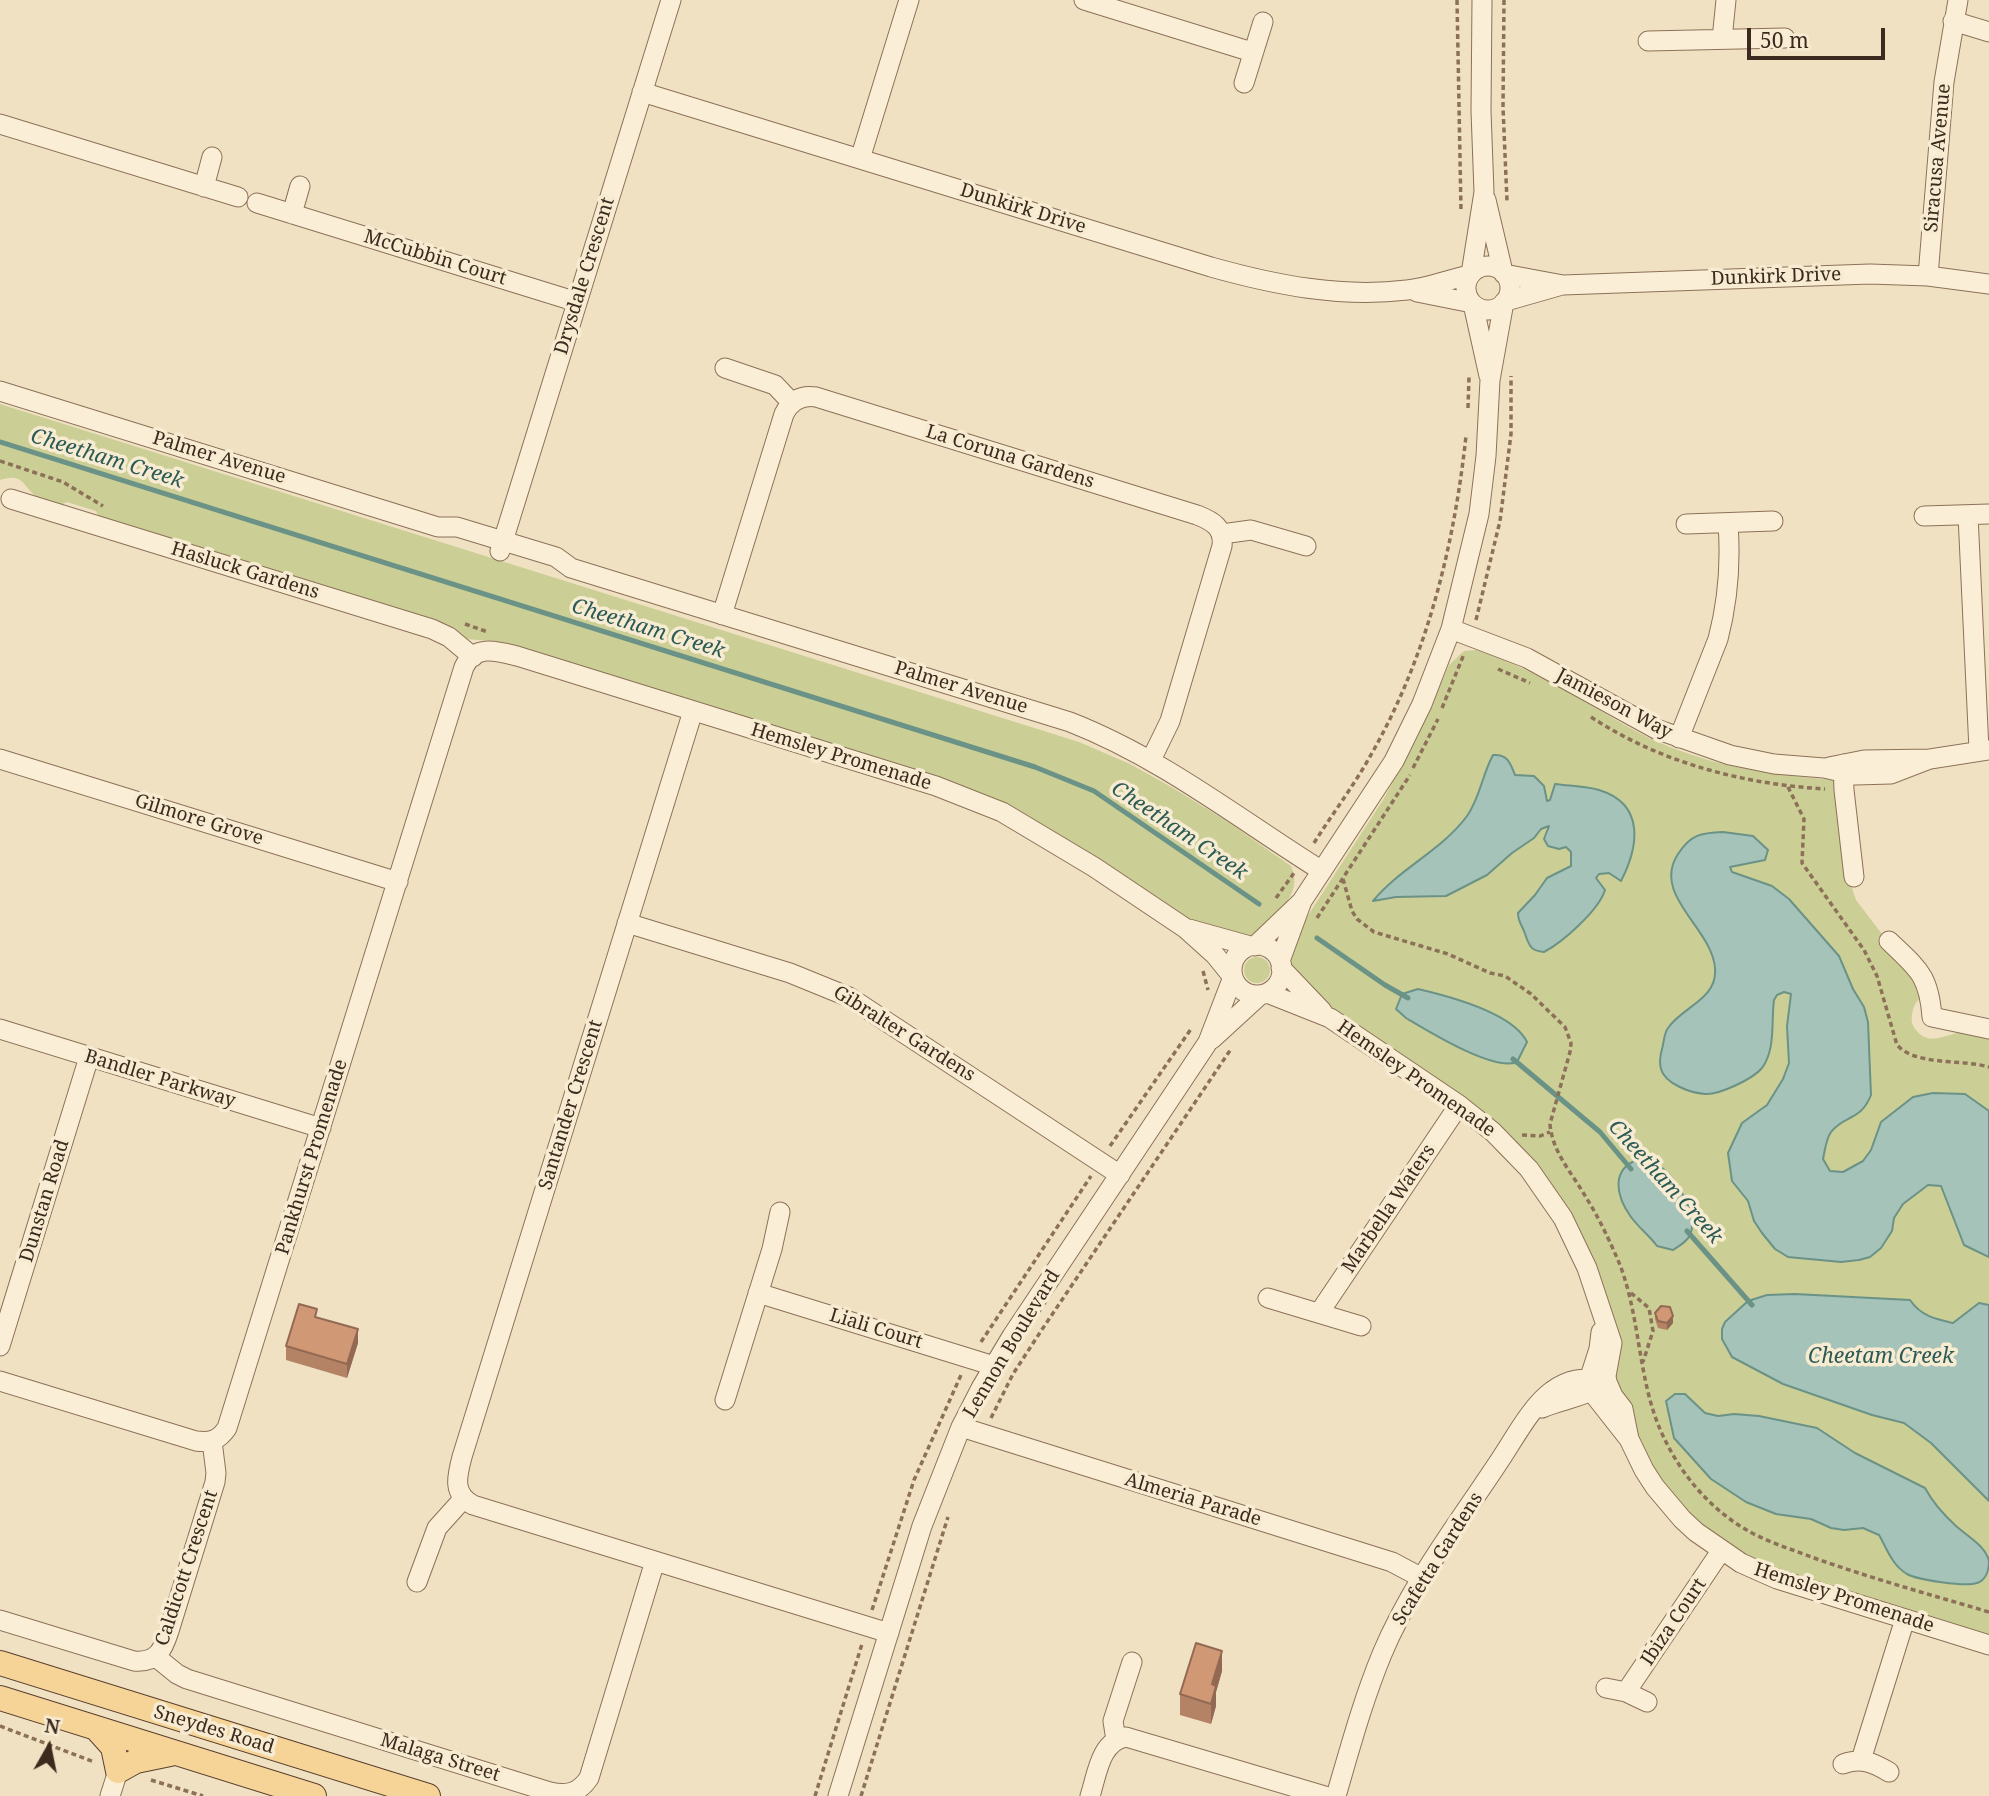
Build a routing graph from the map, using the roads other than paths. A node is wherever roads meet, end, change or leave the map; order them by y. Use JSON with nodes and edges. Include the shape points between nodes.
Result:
{"nodes":[{"id":1,"x":671,"y":0,"type":"edge"},
{"id":2,"x":909,"y":0,"type":"edge"},
{"id":3,"x":1083,"y":0,"type":"edge"},
{"id":4,"x":1482,"y":0,"type":"edge"},
{"id":5,"x":1726,"y":0,"type":"edge"},
{"id":6,"x":1958,"y":0,"type":"edge"},
{"id":7,"x":1953,"y":20,"type":"junction"},
{"id":8,"x":1262,"y":22,"type":"dead end"},
{"id":9,"x":1989,"y":32,"type":"edge"},
{"id":10,"x":1785,"y":38,"type":"dead end"},
{"id":11,"x":1722,"y":39,"type":"junction"},
{"id":12,"x":1648,"y":41,"type":"dead end"},
{"id":13,"x":1252,"y":52,"type":"junction"},
{"id":14,"x":1244,"y":83,"type":"dead end"},
{"id":15,"x":642,"y":92,"type":"junction"},
{"id":16,"x":0,"y":124,"type":"edge"},
{"id":17,"x":212,"y":157,"type":"dead end"},
{"id":18,"x":860,"y":159,"type":"junction"},
{"id":19,"x":300,"y":186,"type":"dead end"},
{"id":20,"x":204,"y":187,"type":"junction"},
{"id":21,"x":1484,"y":192,"type":"junction"},
{"id":22,"x":238,"y":197,"type":"dead end"},
{"id":23,"x":257,"y":203,"type":"dead end"},
{"id":24,"x":292,"y":214,"type":"junction"},
{"id":25,"x":1503,"y":273,"type":"junction"},
{"id":26,"x":1471,"y":275,"type":"junction"},
{"id":27,"x":1928,"y":276,"type":"junction"},
{"id":28,"x":1563,"y":285,"type":"junction"},
{"id":29,"x":1989,"y":285,"type":"edge"},
{"id":30,"x":1409,"y":290,"type":"junction"},
{"id":31,"x":1505,"y":301,"type":"junction"},
{"id":32,"x":577,"y":302,"type":"junction"},
{"id":33,"x":1473,"y":303,"type":"junction"},
{"id":34,"x":725,"y":368,"type":"dead end"},
{"id":35,"x":1490,"y":380,"type":"junction"},
{"id":36,"x":0,"y":391,"type":"edge"},
{"id":37,"x":792,"y":403,"type":"junction"},
{"id":38,"x":10,"y":499,"type":"dead end"},
{"id":39,"x":1989,"y":514,"type":"edge"},
{"id":40,"x":1968,"y":515,"type":"junction"},
{"id":41,"x":1924,"y":516,"type":"dead end"},
{"id":42,"x":1773,"y":521,"type":"dead end"},
{"id":43,"x":1686,"y":524,"type":"dead end"},
{"id":44,"x":1728,"y":524,"type":"junction"},
{"id":45,"x":1222,"y":534,"type":"junction"},
{"id":46,"x":502,"y":547,"type":"junction"},
{"id":47,"x":1306,"y":547,"type":"dead end"},
{"id":48,"x":722,"y":615,"type":"junction"},
{"id":49,"x":1451,"y":629,"type":"junction"},
{"id":50,"x":472,"y":657,"type":"junction"},
{"id":51,"x":693,"y":711,"type":"junction"},
{"id":52,"x":1679,"y":738,"type":"junction"},
{"id":53,"x":1984,"y":750,"type":"edge"},
{"id":54,"x":0,"y":758,"type":"edge"},
{"id":55,"x":1151,"y":760,"type":"junction"},
{"id":56,"x":1837,"y":768,"type":"junction"},
{"id":57,"x":1322,"y":871,"type":"junction"},
{"id":58,"x":1854,"y":877,"type":"dead end"},
{"id":59,"x":398,"y":881,"type":"junction"},
{"id":60,"x":1302,"y":901,"type":"junction"},
{"id":61,"x":627,"y":923,"type":"junction"},
{"id":62,"x":1185,"y":928,"type":"junction"},
{"id":63,"x":1889,"y":941,"type":"dead end"},
{"id":64,"x":1252,"y":946,"type":"junction"},
{"id":65,"x":1281,"y":965,"type":"junction"},
{"id":66,"x":1233,"y":976,"type":"junction"},
{"id":67,"x":1263,"y":994,"type":"junction"},
{"id":68,"x":1330,"y":1018,"type":"junction"},
{"id":69,"x":0,"y":1029,"type":"edge"},
{"id":70,"x":1989,"y":1029,"type":"edge"},
{"id":71,"x":1208,"y":1042,"type":"junction"},
{"id":72,"x":89,"y":1057,"type":"junction"},
{"id":73,"x":1459,"y":1105,"type":"junction"},
{"id":74,"x":321,"y":1128,"type":"junction"},
{"id":75,"x":1120,"y":1175,"type":"junction"},
{"id":76,"x":780,"y":1212,"type":"dead end"},
{"id":77,"x":758,"y":1293,"type":"junction"},
{"id":78,"x":1268,"y":1298,"type":"dead end"},
{"id":79,"x":1319,"y":1313,"type":"junction"},
{"id":80,"x":1361,"y":1326,"type":"dead end"},
{"id":81,"x":0,"y":1346,"type":"edge"},
{"id":82,"x":994,"y":1366,"type":"junction"},
{"id":83,"x":0,"y":1381,"type":"edge"},
{"id":84,"x":1596,"y":1384,"type":"junction"},
{"id":85,"x":725,"y":1400,"type":"dead end"},
{"id":86,"x":961,"y":1427,"type":"junction"},
{"id":87,"x":212,"y":1441,"type":"junction"},
{"id":88,"x":464,"y":1498,"type":"junction"},
{"id":89,"x":1721,"y":1551,"type":"junction"},
{"id":90,"x":655,"y":1561,"type":"junction"},
{"id":91,"x":1422,"y":1578,"type":"junction"},
{"id":92,"x":417,"y":1582,"type":"dead end"},
{"id":93,"x":1905,"y":1619,"type":"junction"},
{"id":94,"x":0,"y":1620,"type":"edge"},
{"id":95,"x":889,"y":1633,"type":"junction"},
{"id":96,"x":1989,"y":1645,"type":"edge"},
{"id":97,"x":156,"y":1657,"type":"junction"},
{"id":98,"x":1132,"y":1662,"type":"dead end"},
{"id":99,"x":0,"y":1663,"type":"edge"},
{"id":100,"x":1606,"y":1688,"type":"dead end"},
{"id":101,"x":1626,"y":1692,"type":"junction"},
{"id":102,"x":0,"y":1698,"type":"edge"},
{"id":103,"x":1647,"y":1702,"type":"dead end"},
{"id":104,"x":96,"y":1728,"type":"junction"},
{"id":105,"x":1116,"y":1740,"type":"junction"},
{"id":106,"x":175,"y":1753,"type":"junction"},
{"id":107,"x":118,"y":1770,"type":"junction"},
{"id":108,"x":1889,"y":1772,"type":"dead end"},
{"id":109,"x":110,"y":1796,"type":"edge"},
{"id":110,"x":314,"y":1796,"type":"edge"},
{"id":111,"x":428,"y":1796,"type":"edge"},
{"id":112,"x":838,"y":1796,"type":"edge"},
{"id":113,"x":1090,"y":1796,"type":"edge"},
{"id":114,"x":1325,"y":1796,"type":"edge"},
{"id":115,"x":1336,"y":1796,"type":"edge"}],
"edges":[{"from":1,"to":15,"type":"street","name":"Drysdale Crescent"},
{"from":2,"to":18,"type":"street"},
{"from":3,"to":13,"type":"street"},
{"from":4,"to":21,"type":"street"},
{"from":5,"to":11,"type":"street"},
{"from":6,"to":7,"type":"street","name":"Siracusa Avenue"},
{"from":7,"to":9,"type":"street"},
{"from":7,"to":27,"type":"street","name":"Siracusa Avenue"},
{"from":8,"to":13,"type":"street"},
{"from":10,"to":11,"type":"street"},
{"from":11,"to":12,"type":"street"},
{"from":13,"to":14,"type":"street"},
{"from":15,"to":18,"type":"street","name":"Dunkirk Drive"},
{"from":15,"to":32,"type":"street","name":"Drysdale Crescent"},
{"from":16,"to":20,"type":"street"},
{"from":17,"to":20,"type":"street"},
{"from":18,"to":30,"type":"street","name":"Dunkirk Drive","via":[[1260,280],[1340,291]]},
{"from":19,"to":24,"type":"street"},
{"from":20,"to":22,"type":"street"},
{"from":21,"to":25,"type":"street"},
{"from":21,"to":26,"type":"street"},
{"from":23,"to":24,"type":"street","name":"McCubbin Court"},
{"from":24,"to":32,"type":"street","name":"McCubbin Court"},
{"from":25,"to":26,"type":"street","via":[[1486,266]]},
{"from":25,"to":28,"type":"street","name":"Dunkirk Drive"},
{"from":25,"to":31,"type":"street","via":[[1509,289]]},
{"from":26,"to":30,"type":"street","name":"Dunkirk Drive"},
{"from":26,"to":33,"type":"street","via":[[1466,289]]},
{"from":27,"to":28,"type":"street","name":"Dunkirk Drive"},
{"from":27,"to":29,"type":"street","name":"Dunkirk Drive"},
{"from":28,"to":31,"type":"street","name":"Dunkirk Drive"},
{"from":30,"to":33,"type":"street","name":"Dunkirk Drive"},
{"from":31,"to":33,"type":"street","via":[[1491,310]]},
{"from":31,"to":35,"type":"street"},
{"from":32,"to":46,"type":"street","name":"Drysdale Crescent"},
{"from":33,"to":35,"type":"street"},
{"from":34,"to":37,"type":"street","via":[[775,384]]},
{"from":35,"to":49,"type":"street","via":[[1479,514]]},
{"from":36,"to":46,"type":"street","name":"Palmer Avenue","via":[[438,527],[453,538]]},
{"from":37,"to":45,"type":"street","name":"La Coruna Gardens","via":[[811,396],[838,404],[1197,516],[1212,522]]},
{"from":37,"to":48,"type":"street","via":[[784,414]]},
{"from":38,"to":50,"type":"street","name":"Hasluck Gardens","via":[[432,629]]},
{"from":39,"to":40,"type":"street"},
{"from":40,"to":41,"type":"street"},
{"from":40,"to":53,"type":"street"},
{"from":42,"to":44,"type":"street"},
{"from":43,"to":44,"type":"street"},
{"from":44,"to":52,"type":"street","via":[[1730,573],[1722,622]]},
{"from":45,"to":47,"type":"street","via":[[1251,530]]},
{"from":45,"to":55,"type":"street","via":[[1220,556],[1174,708]]},
{"from":46,"to":48,"type":"street","name":"Palmer Avenue","via":[[558,570],[570,568]]},
{"from":48,"to":55,"type":"street","name":"Palmer Avenue","via":[[1070,722]]},
{"from":49,"to":52,"type":"street","name":"Jamieson Way","via":[[1544,667]]},
{"from":49,"to":57,"type":"street","via":[[1394,761]]},
{"from":50,"to":51,"type":"street","name":"Hemsley Promenade","via":[[498,651]]},
{"from":50,"to":59,"type":"street","name":"Pankhurst Promenade","via":[[463,670]]},
{"from":51,"to":61,"type":"street","name":"Santander Crescent"},
{"from":51,"to":62,"type":"street","name":"Hemsley Promenade","via":[[936,786],[1002,812]]},
{"from":52,"to":56,"type":"street","name":"Jamieson Way","via":[[1752,760]]},
{"from":53,"to":56,"type":"street","name":"Jamieson Way","via":[[1930,759],[1891,774],[1854,775]]},
{"from":54,"to":59,"type":"street","name":"Gilmore Grove"},
{"from":55,"to":57,"type":"street","name":"Palmer Avenue"},
{"from":56,"to":58,"type":"street"},
{"from":57,"to":60,"type":"street"},
{"from":59,"to":74,"type":"street","name":"Pankhurst Promenade"},
{"from":60,"to":64,"type":"street"},
{"from":60,"to":65,"type":"street"},
{"from":61,"to":75,"type":"street","name":"Gibralter Gardens","via":[[849,996]]},
{"from":61,"to":88,"type":"street","name":"Santander Crescent","via":[[462,1457],[457,1484]]},
{"from":62,"to":64,"type":"street","name":"Hemsley Promenade"},
{"from":62,"to":66,"type":"street","name":"Hemsley Promenade"},
{"from":63,"to":70,"type":"street","via":[[1924,976],[1932,1017]]},
{"from":64,"to":65,"type":"street","via":[[1269,948]]},
{"from":64,"to":66,"type":"street","via":[[1236,956]]},
{"from":65,"to":67,"type":"street","via":[[1277,984]]},
{"from":65,"to":68,"type":"street","name":"Hemsley Promenade"},
{"from":66,"to":67,"type":"street","via":[[1244,992]]},
{"from":66,"to":71,"type":"street","name":"Lennon Boulevard"},
{"from":67,"to":68,"type":"street","name":"Hemsley Promenade"},
{"from":67,"to":71,"type":"street","name":"Lennon Boulevard"},
{"from":68,"to":73,"type":"street","name":"Hemsley Promenade"},
{"from":69,"to":72,"type":"street","name":"Bandler Parkway"},
{"from":71,"to":75,"type":"street","name":"Lennon Boulevard"},
{"from":72,"to":74,"type":"street","name":"Bandler Parkway"},
{"from":72,"to":81,"type":"street","name":"Dunstan Road"},
{"from":73,"to":79,"type":"street","name":"Marbella Waters"},
{"from":73,"to":84,"type":"street","name":"Hemsley Promenade","via":[[1513,1151],[1545,1190],[1578,1246],[1612,1343],[1606,1376]]},
{"from":74,"to":87,"type":"street","name":"Pankhurst Promenade","via":[[231,1418],[224,1433]]},
{"from":75,"to":82,"type":"street","name":"Lennon Boulevard"},
{"from":76,"to":77,"type":"street"},
{"from":77,"to":82,"type":"street","name":"Liali Court"},
{"from":77,"to":85,"type":"street"},
{"from":78,"to":79,"type":"street"},
{"from":79,"to":80,"type":"street"},
{"from":82,"to":86,"type":"street","name":"Lennon Boulevard"},
{"from":83,"to":87,"type":"street","via":[[196,1441]]},
{"from":84,"to":89,"type":"street","name":"Hemsley Promenade","via":[[1623,1409],[1629,1439],[1667,1502]]},
{"from":84,"to":91,"type":"street","name":"Scafetta Gardens","via":[[1570,1380],[1553,1390],[1534,1411]]},
{"from":86,"to":91,"type":"street","name":"Almeria Parade","via":[[1392,1562]]},
{"from":86,"to":95,"type":"street","name":"Lennon Boulevard","via":[[933,1493]]},
{"from":87,"to":97,"type":"street","name":"Caldicott Crescent","via":[[215,1482],[169,1631]]},
{"from":88,"to":90,"type":"street"},
{"from":88,"to":92,"type":"street","via":[[437,1528]]},
{"from":89,"to":93,"type":"street","name":"Hemsley Promenade","via":[[1777,1579]]},
{"from":89,"to":101,"type":"street","name":"Ibiza Court"},
{"from":90,"to":95,"type":"street"},
{"from":90,"to":97,"type":"street","name":"Malaga Street","via":[[589,1778],[574,1793],[550,1792],[187,1679]]},
{"from":91,"to":115,"type":"street","name":"Scafetta Gardens","via":[[1374,1676]]},
{"from":93,"to":96,"type":"street","name":"Hemsley Promenade"},
{"from":93,"to":108,"type":"street","via":[[1852,1762],[1878,1765]]},
{"from":94,"to":97,"type":"street","name":"Caldicott Crescent","via":[[127,1659]]},
{"from":95,"to":112,"type":"street","name":"Lennon Boulevard"},
{"from":98,"to":105,"type":"street","via":[[1113,1721]]},
{"from":99,"to":111,"type":"main road","name":"Sneydes Road"},
{"from":100,"to":101,"type":"street"},
{"from":101,"to":103,"type":"street"},
{"from":102,"to":104,"type":"main road","name":"Sneydes Road"},
{"from":104,"to":106,"type":"main road","name":"Sneydes Road"},
{"from":104,"to":107,"type":"main road","via":[[113,1747]]},
{"from":105,"to":113,"type":"street","via":[[1102,1758]]},
{"from":105,"to":114,"type":"street","via":[[1142,1740]]},
{"from":106,"to":107,"type":"main road"},
{"from":106,"to":110,"type":"main road","name":"Sneydes Road"},
{"from":107,"to":109,"type":"street"}]}
